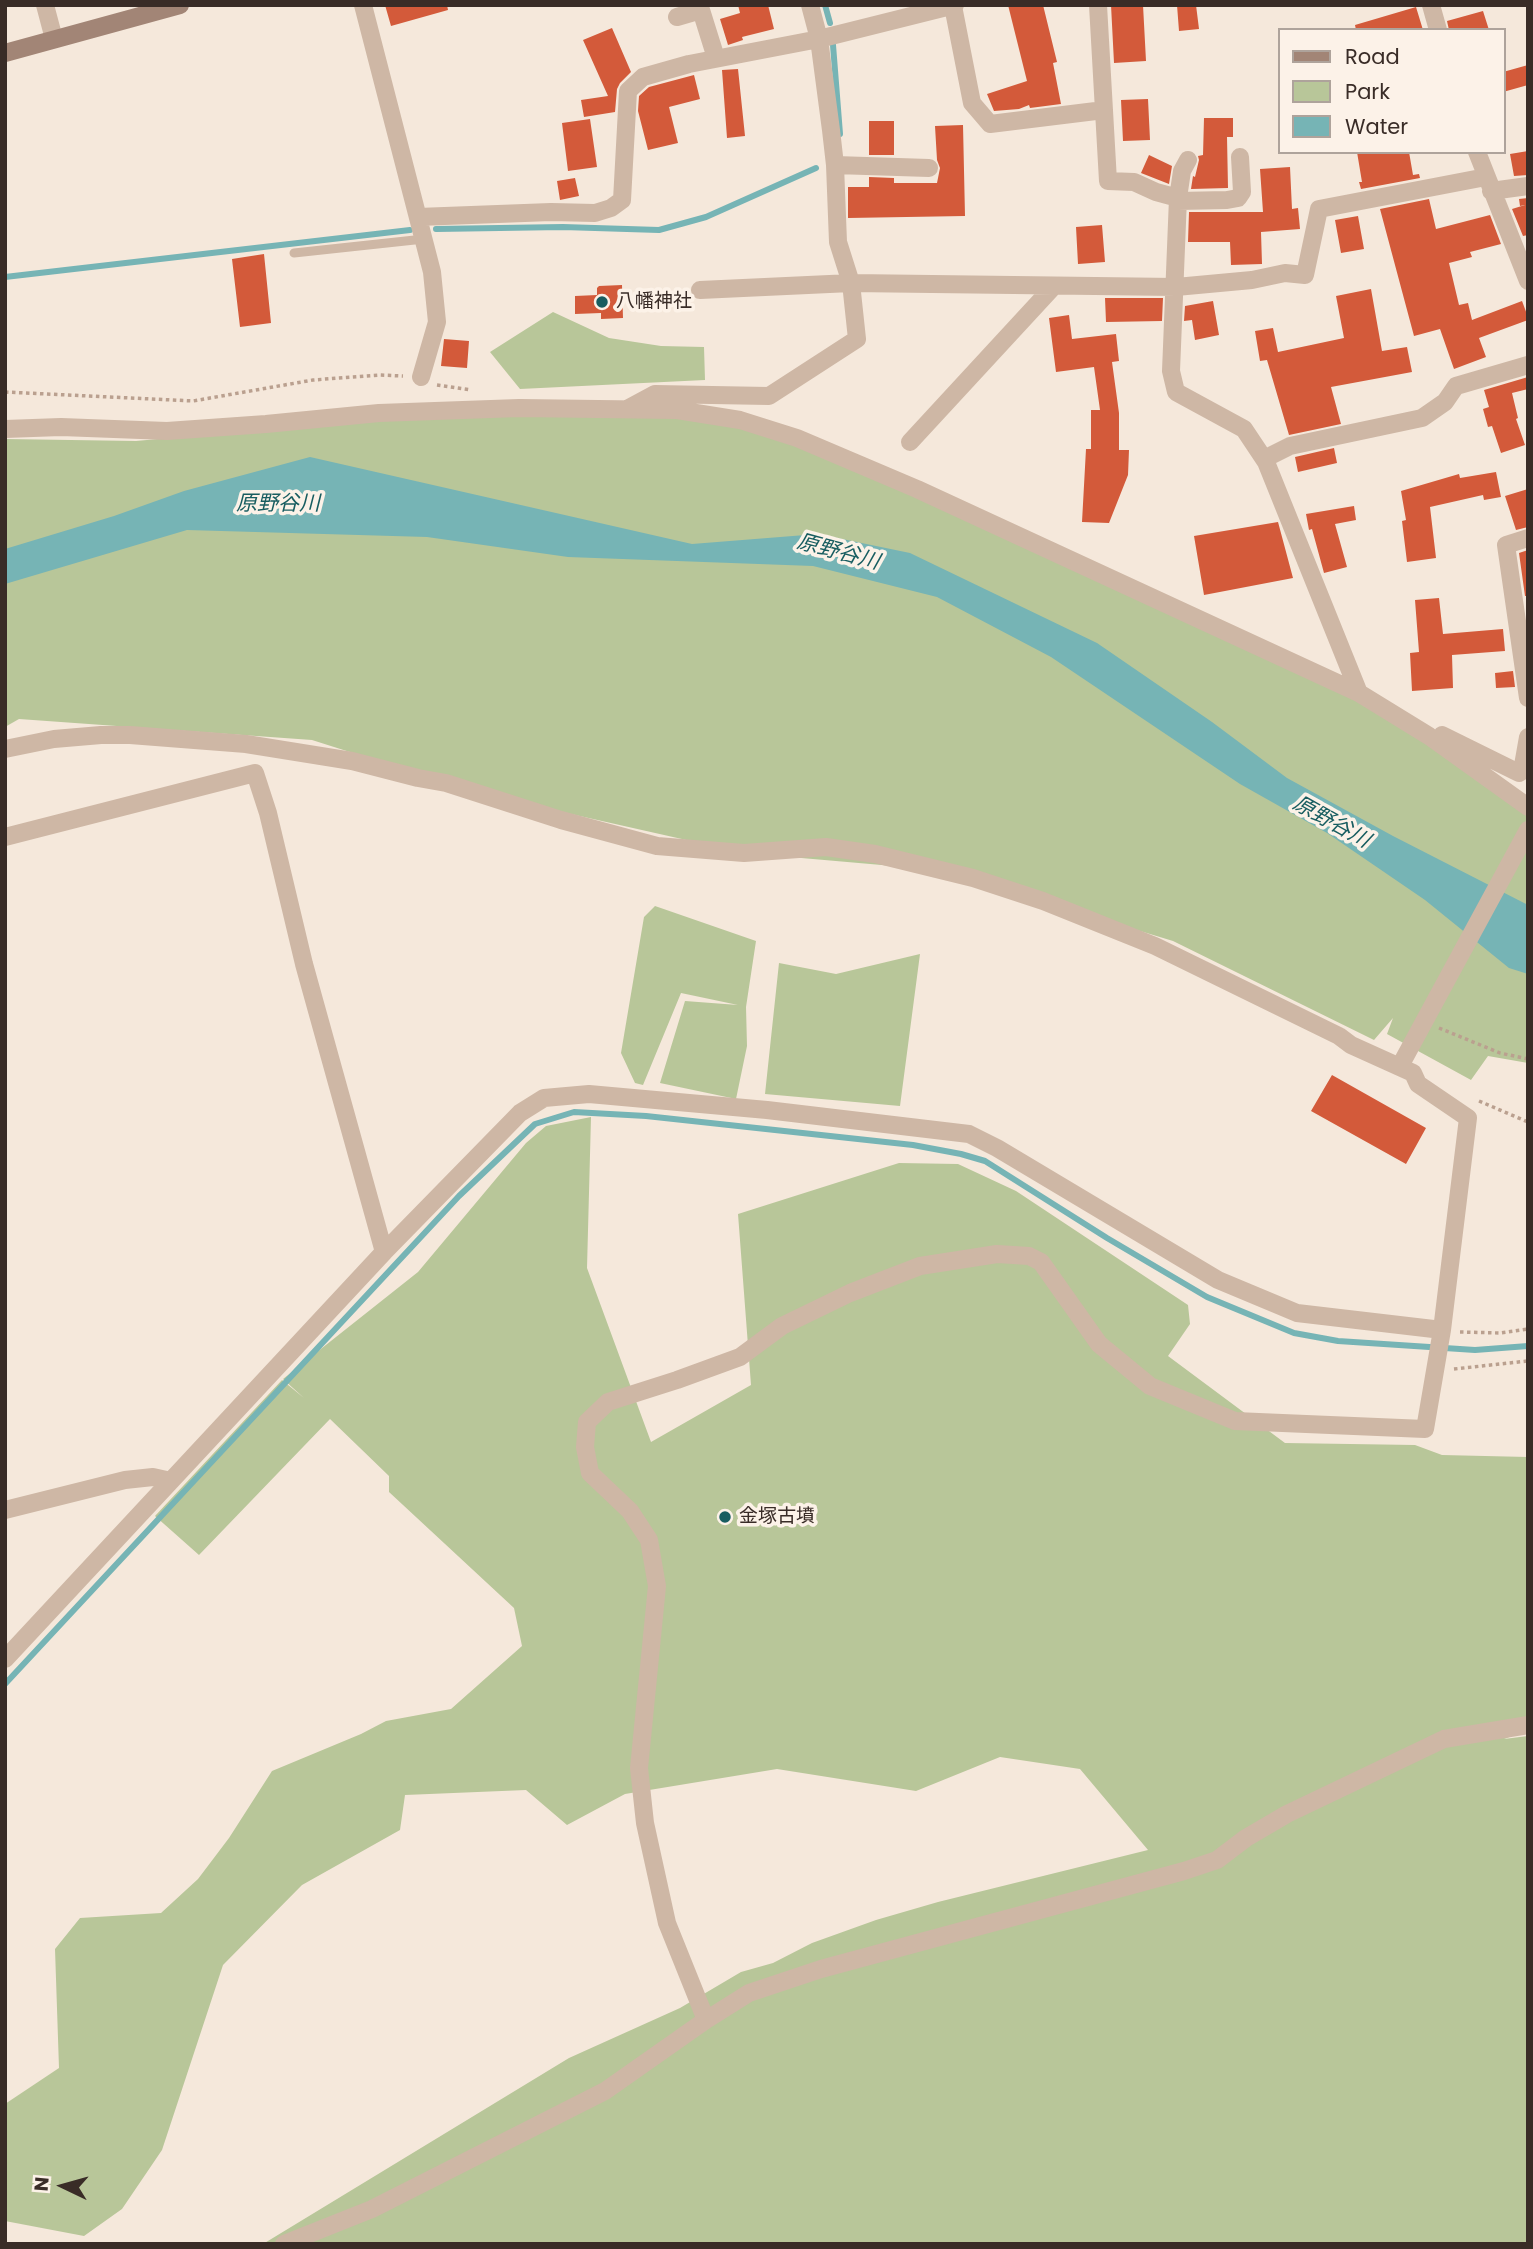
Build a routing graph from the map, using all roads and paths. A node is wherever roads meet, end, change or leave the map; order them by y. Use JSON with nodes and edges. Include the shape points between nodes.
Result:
{"nodes":[{"id":1,"x":45,"y":5,"type":"edge"},
{"id":2,"x":180,"y":5,"type":"edge"},
{"id":3,"x":363,"y":5,"type":"edge"},
{"id":4,"x":810,"y":5,"type":"edge"},
{"id":5,"x":1098,"y":5,"type":"edge"},
{"id":6,"x":1431,"y":5,"type":"edge"},
{"id":7,"x":954,"y":6,"type":"edge"},
{"id":8,"x":677,"y":17,"type":"dead end"},
{"id":9,"x":1437,"y":28,"type":"edge"},
{"id":10,"x":54,"y":39,"type":"junction"},
{"id":11,"x":819,"y":39,"type":"junction"},
{"id":12,"x":5,"y":53,"type":"edge"},
{"id":13,"x":716,"y":58,"type":"junction"},
{"id":14,"x":1104,"y":110,"type":"junction"},
{"id":15,"x":1478,"y":154,"type":"edge"},
{"id":16,"x":1240,"y":157,"type":"dead end"},
{"id":17,"x":1188,"y":160,"type":"dead end"},
{"id":18,"x":835,"y":165,"type":"junction"},
{"id":19,"x":929,"y":168,"type":"dead end"},
{"id":20,"x":1489,"y":184,"type":"junction"},
{"id":21,"x":1528,"y":186,"type":"edge"},
{"id":22,"x":1178,"y":200,"type":"junction"},
{"id":23,"x":418,"y":217,"type":"junction"},
{"id":24,"x":424,"y":239,"type":"junction"},
{"id":25,"x":294,"y":253,"type":"dead end"},
{"id":26,"x":1528,"y":281,"type":"edge"},
{"id":27,"x":851,"y":283,"type":"junction"},
{"id":28,"x":1055,"y":286,"type":"junction"},
{"id":29,"x":1176,"y":287,"type":"junction"},
{"id":30,"x":700,"y":290,"type":"dead end"},
{"id":31,"x":1528,"y":365,"type":"edge"},
{"id":32,"x":421,"y":377,"type":"junction"},
{"id":33,"x":481,"y":391,"type":"dead end"},
{"id":34,"x":5,"y":392,"type":"edge"},
{"id":35,"x":626,"y":409,"type":"junction"},
{"id":36,"x":5,"y":417,"type":"edge"},
{"id":37,"x":89,"y":428,"type":"junction"},
{"id":38,"x":5,"y":429,"type":"edge"},
{"id":39,"x":909,"y":442,"type":"dead end"},
{"id":40,"x":1264,"y":459,"type":"junction"},
{"id":41,"x":1528,"y":538,"type":"edge"},
{"id":42,"x":1359,"y":694,"type":"junction"},
{"id":43,"x":1528,"y":698,"type":"edge"},
{"id":44,"x":1426,"y":734,"type":"junction"},
{"id":45,"x":1528,"y":737,"type":"edge"},
{"id":46,"x":5,"y":749,"type":"edge"},
{"id":47,"x":1528,"y":807,"type":"edge"},
{"id":48,"x":1527,"y":830,"type":"edge"},
{"id":49,"x":5,"y":837,"type":"edge"},
{"id":50,"x":1427,"y":1018,"type":"junction"},
{"id":51,"x":1528,"y":1059,"type":"edge"},
{"id":52,"x":1400,"y":1066,"type":"junction"},
{"id":53,"x":384,"y":1252,"type":"junction"},
{"id":54,"x":1528,"y":1329,"type":"edge"},
{"id":55,"x":1442,"y":1330,"type":"junction"},
{"id":56,"x":1528,"y":1361,"type":"edge"},
{"id":57,"x":1434,"y":1370,"type":"junction"},
{"id":58,"x":171,"y":1481,"type":"junction"},
{"id":59,"x":5,"y":1510,"type":"edge"},
{"id":60,"x":5,"y":1659,"type":"edge"},
{"id":61,"x":1528,"y":1725,"type":"edge"},
{"id":62,"x":706,"y":2020,"type":"junction"},
{"id":63,"x":284,"y":2244,"type":"edge"}],
"edges":[{"from":1,"to":10,"type":"street"},
{"from":2,"to":10,"type":"street"},
{"from":3,"to":23,"type":"street"},
{"from":4,"to":11,"type":"street"},
{"from":5,"to":14,"type":"street"},
{"from":6,"to":9,"type":"street"},
{"from":7,"to":11,"type":"street"},
{"from":7,"to":14,"type":"street","via":[[972,103],[990,124]]},
{"from":8,"to":13,"type":"street","via":[[701,10]]},
{"from":10,"to":12,"type":"street"},
{"from":11,"to":13,"type":"street"},
{"from":11,"to":18,"type":"street"},
{"from":13,"to":23,"type":"street","via":[[643,77],[628,91],[622,200],[611,208],[595,214]]},
{"from":14,"to":22,"type":"street","via":[[1108,181],[1134,182]]},
{"from":15,"to":20,"type":"street"},
{"from":16,"to":22,"type":"street","via":[[1242,192],[1238,198]]},
{"from":17,"to":22,"type":"street"},
{"from":18,"to":19,"type":"street"},
{"from":18,"to":27,"type":"street","via":[[838,242]]},
{"from":20,"to":21,"type":"street"},
{"from":20,"to":26,"type":"street"},
{"from":20,"to":29,"type":"street","via":[[1319,209],[1305,275],[1285,273]]},
{"from":22,"to":29,"type":"street"},
{"from":23,"to":24,"type":"street"},
{"from":24,"to":25,"type":"lane"},
{"from":24,"to":32,"type":"street","via":[[437,322]]},
{"from":27,"to":28,"type":"street"},
{"from":27,"to":30,"type":"street"},
{"from":27,"to":35,"type":"street","via":[[857,339],[769,396],[655,394]]},
{"from":28,"to":29,"type":"street"},
{"from":28,"to":39,"type":"street"},
{"from":29,"to":40,"type":"street","via":[[1171,371],[1176,392],[1244,429]]},
{"from":31,"to":40,"type":"street","via":[[1456,386],[1445,402],[1422,418],[1290,446]]},
{"from":32,"to":33,"type":"path","via":[[438,385]]},
{"from":32,"to":34,"type":"path","via":[[313,380],[193,401]]},
{"from":35,"to":37,"type":"street","via":[[379,413],[167,431]]},
{"from":35,"to":42,"type":"street","via":[[677,410],[740,420],[797,438]]},
{"from":36,"to":37,"type":"street"},
{"from":37,"to":38,"type":"street"},
{"from":40,"to":42,"type":"street"},
{"from":41,"to":43,"type":"street","via":[[1506,545]]},
{"from":42,"to":44,"type":"street"},
{"from":44,"to":45,"type":"street","via":[[1436,732],[1519,773]]},
{"from":44,"to":47,"type":"street"},
{"from":46,"to":52,"type":"street","via":[[54,739],[130,735],[246,744],[352,761],[446,783],[657,846],[744,853],[826,846],[875,855],[973,878],[1056,906],[1155,946]]},
{"from":48,"to":50,"type":"street"},
{"from":49,"to":53,"type":"street","via":[[255,773]]},
{"from":50,"to":51,"type":"path","via":[[1500,1053]]},
{"from":50,"to":52,"type":"street"},
{"from":52,"to":55,"type":"street","via":[[1468,1118]]},
{"from":53,"to":55,"type":"street","via":[[520,1113],[544,1098],[589,1094],[969,1134],[1229,1285],[1297,1313]]},
{"from":53,"to":58,"type":"street"},
{"from":54,"to":55,"type":"path","via":[[1500,1333]]},
{"from":55,"to":57,"type":"street"},
{"from":56,"to":57,"type":"path"},
{"from":57,"to":62,"type":"street","via":[[1425,1429],[1235,1421],[1150,1386],[1099,1344],[1041,1262],[1029,1256],[997,1254],[920,1266],[782,1326],[740,1357],[608,1402],[587,1422],[585,1447],[590,1473],[630,1511],[649,1540],[657,1586],[639,1768],[645,1823],[667,1923]]},
{"from":58,"to":59,"type":"street","via":[[153,1477],[125,1480]]},
{"from":58,"to":60,"type":"street"},
{"from":61,"to":62,"type":"street","via":[[1444,1739],[1286,1814],[1217,1860],[821,1969],[749,1993]]},
{"from":62,"to":63,"type":"street","via":[[605,2091],[372,2209]]}]}
